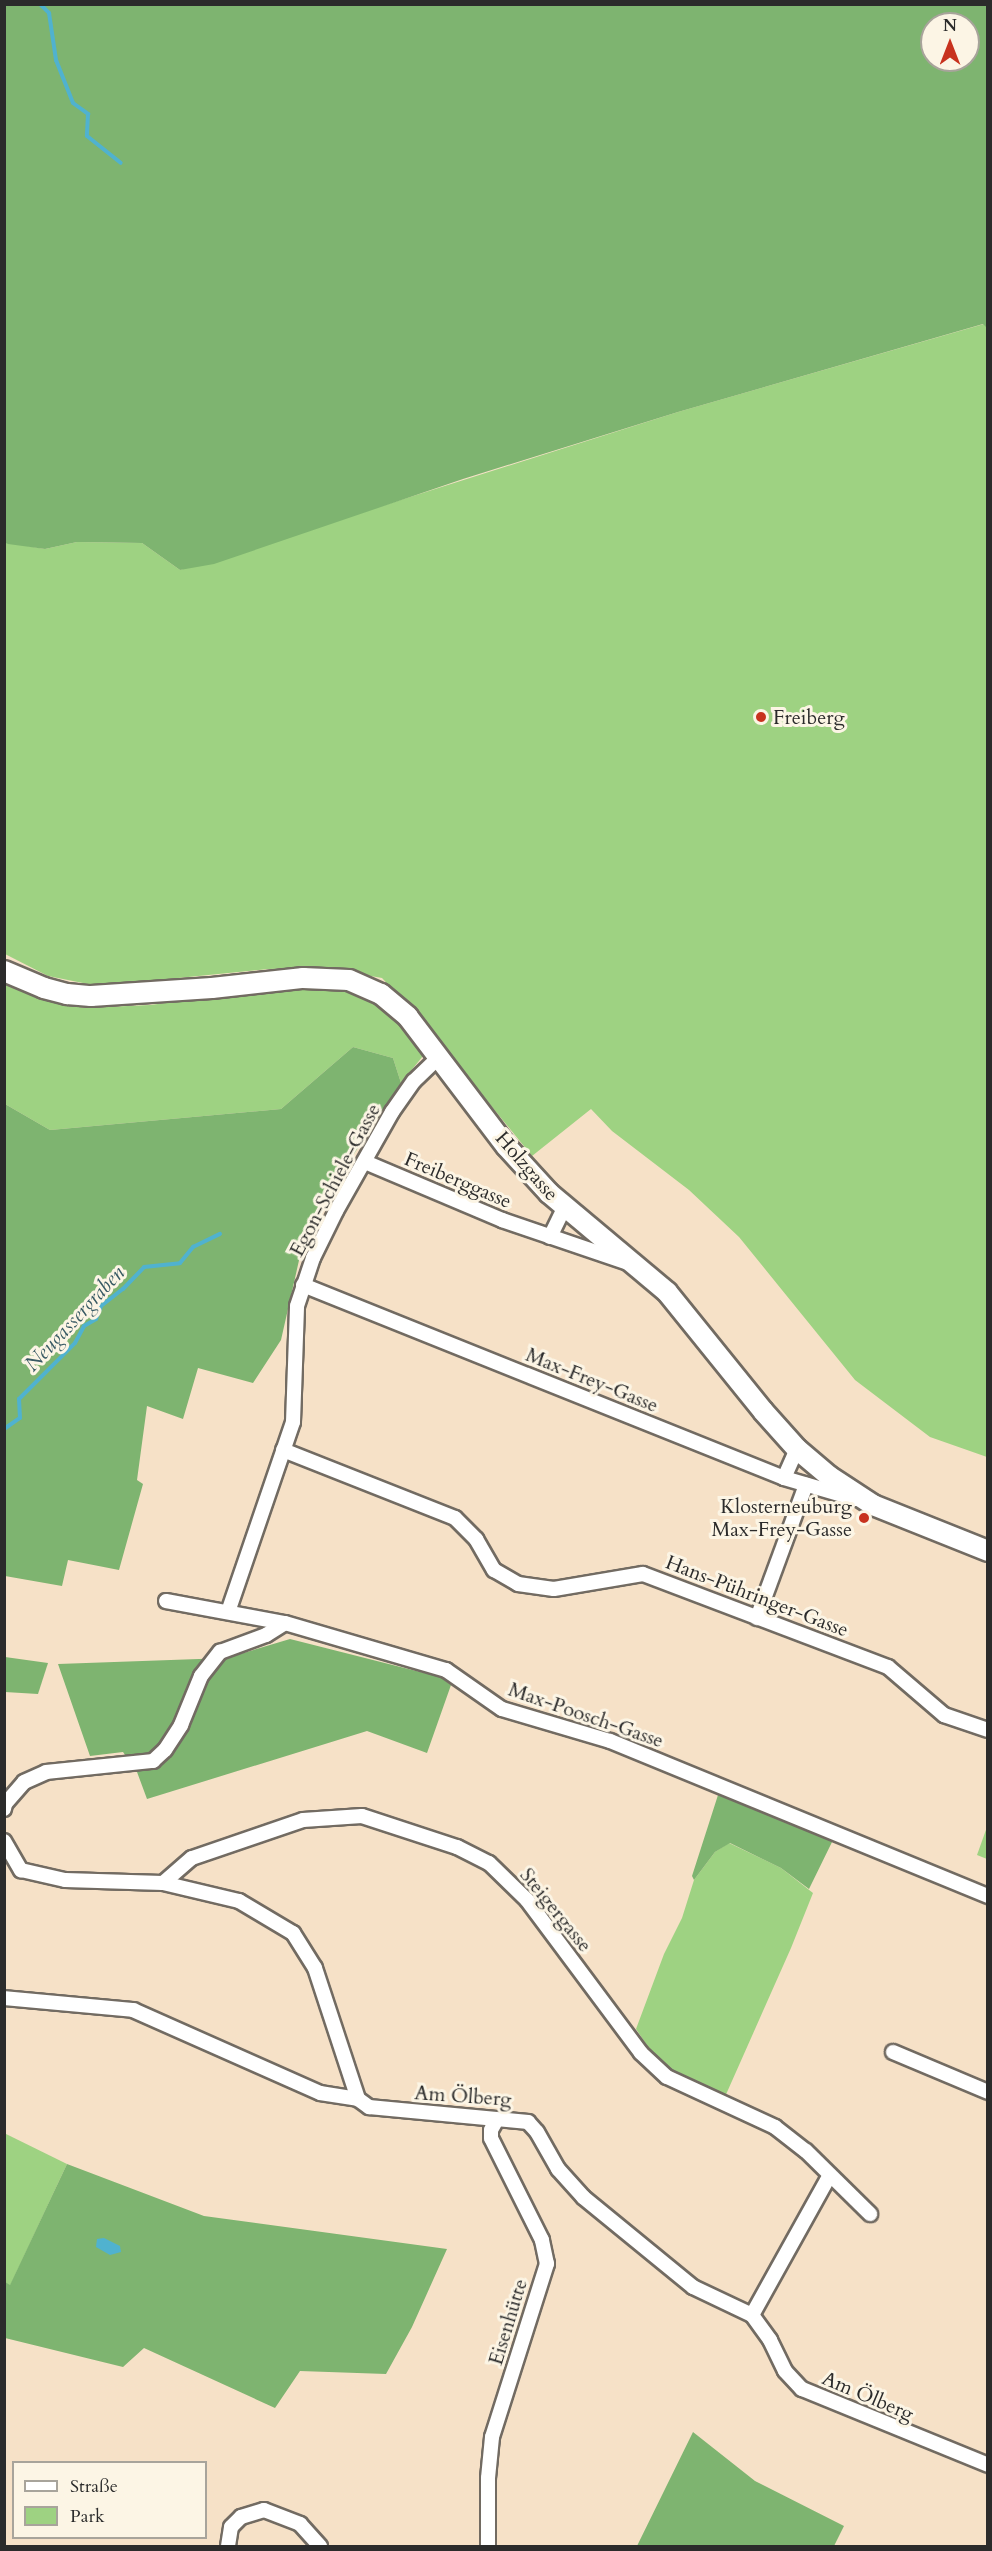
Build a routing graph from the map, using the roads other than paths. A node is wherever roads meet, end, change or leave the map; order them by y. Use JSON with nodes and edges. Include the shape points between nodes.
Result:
{"nodes":[{"id":1,"x":4,"y":971,"type":"edge"},
{"id":2,"x":439,"y":1057,"type":"junction"},
{"id":3,"x":365,"y":1162,"type":"junction"},
{"id":4,"x":564,"y":1208,"type":"junction"},
{"id":5,"x":550,"y":1237,"type":"junction"},
{"id":6,"x":639,"y":1266,"type":"junction"},
{"id":7,"x":303,"y":1285,"type":"junction"},
{"id":8,"x":797,"y":1449,"type":"junction"},
{"id":9,"x":283,"y":1450,"type":"junction"},
{"id":10,"x":784,"y":1478,"type":"junction"},
{"id":11,"x":806,"y":1485,"type":"junction"},
{"id":12,"x":870,"y":1503,"type":"junction"},
{"id":13,"x":987,"y":1551,"type":"edge"},
{"id":14,"x":166,"y":1601,"type":"dead end"},
{"id":15,"x":228,"y":1612,"type":"junction"},
{"id":16,"x":757,"y":1618,"type":"junction"},
{"id":17,"x":285,"y":1623,"type":"junction"},
{"id":18,"x":987,"y":1730,"type":"edge"},
{"id":19,"x":4,"y":1809,"type":"edge"},
{"id":20,"x":4,"y":1841,"type":"edge"},
{"id":21,"x":163,"y":1883,"type":"junction"},
{"id":22,"x":987,"y":1896,"type":"edge"},
{"id":23,"x":4,"y":1998,"type":"edge"},
{"id":24,"x":893,"y":2052,"type":"dead end"},
{"id":25,"x":987,"y":2092,"type":"edge"},
{"id":26,"x":358,"y":2099,"type":"junction"},
{"id":27,"x":496,"y":2121,"type":"junction"},
{"id":28,"x":830,"y":2175,"type":"junction"},
{"id":29,"x":870,"y":2214,"type":"dead end"},
{"id":30,"x":752,"y":2315,"type":"junction"},
{"id":31,"x":987,"y":2464,"type":"edge"},
{"id":32,"x":228,"y":2547,"type":"edge"},
{"id":33,"x":320,"y":2547,"type":"edge"},
{"id":34,"x":488,"y":2547,"type":"edge"}],
"edges":[{"from":1,"to":2,"type":"street","name":"Holzgasse","via":[[44,988],[92,996],[303,978],[349,980],[395,1004]]},
{"from":2,"to":3,"type":"street","name":"Egon-Schiele-Gasse","via":[[402,1097]]},
{"from":2,"to":4,"type":"street","name":"Holzgasse","via":[[506,1146]]},
{"from":3,"to":5,"type":"street","name":"Freiberggasse"},
{"from":3,"to":7,"type":"street","name":"Egon-Schiele-Gasse","via":[[336,1211]]},
{"from":4,"to":5,"type":"street"},
{"from":4,"to":6,"type":"street","name":"Holzgasse"},
{"from":5,"to":6,"type":"street","name":"Freiberggasse"},
{"from":6,"to":8,"type":"street","name":"Holzgasse","via":[[667,1292]]},
{"from":7,"to":9,"type":"street","name":"Egon-Schiele-Gasse","via":[[295,1324],[296,1401]]},
{"from":7,"to":10,"type":"street","name":"Max-Frey-Gasse"},
{"from":8,"to":10,"type":"street"},
{"from":8,"to":12,"type":"street","name":"Holzgasse"},
{"from":9,"to":15,"type":"street","name":"Egon-Schiele-Gasse"},
{"from":9,"to":16,"type":"street","name":"Hans-Pühringer-Gasse","via":[[455,1518],[476,1539],[494,1570],[518,1584],[554,1589],[643,1574]]},
{"from":10,"to":11,"type":"street","name":"Max-Frey-Gasse"},
{"from":11,"to":12,"type":"street","name":"Max-Frey-Gasse"},
{"from":11,"to":16,"type":"street"},
{"from":12,"to":13,"type":"street","name":"Holzgasse"},
{"from":14,"to":15,"type":"street","name":"Max-Poosch-Gasse"},
{"from":15,"to":17,"type":"street","name":"Max-Poosch-Gasse"},
{"from":16,"to":18,"type":"street","name":"Hans-Pühringer-Gasse","via":[[888,1667],[944,1715]]},
{"from":17,"to":19,"type":"street","via":[[266,1635],[220,1652],[201,1676],[182,1725],[153,1761],[46,1772],[24,1782]]},
{"from":17,"to":22,"type":"street","name":"Max-Poosch-Gasse","via":[[446,1670],[502,1709],[610,1741]]},
{"from":20,"to":21,"type":"street","via":[[21,1870],[65,1881]]},
{"from":21,"to":26,"type":"street","via":[[239,1901],[293,1933],[315,1968]]},
{"from":21,"to":28,"type":"street","name":"Steigergasse","via":[[192,1858],[303,1820],[362,1816],[457,1847],[489,1863],[527,1900],[641,2052],[667,2077],[775,2127]]},
{"from":23,"to":26,"type":"street","name":"Am Ölberg","via":[[133,2010],[320,2093]]},
{"from":24,"to":25,"type":"street"},
{"from":26,"to":27,"type":"street","name":"Am Ölberg","via":[[380,2109]]},
{"from":27,"to":30,"type":"street","name":"Am Ölberg","via":[[528,2122],[558,2169],[583,2197],[693,2287]]},
{"from":27,"to":34,"type":"street","name":"Eisenhütte","via":[[491,2138],[542,2240],[547,2264],[492,2437]]},
{"from":28,"to":29,"type":"street","name":"Steigergasse"},
{"from":28,"to":30,"type":"street"},
{"from":30,"to":31,"type":"street","name":"Am Ölberg","via":[[770,2340],[785,2372],[802,2389]]},
{"from":32,"to":33,"type":"street","via":[[231,2527],[241,2517],[264,2510],[300,2524]]}]}
